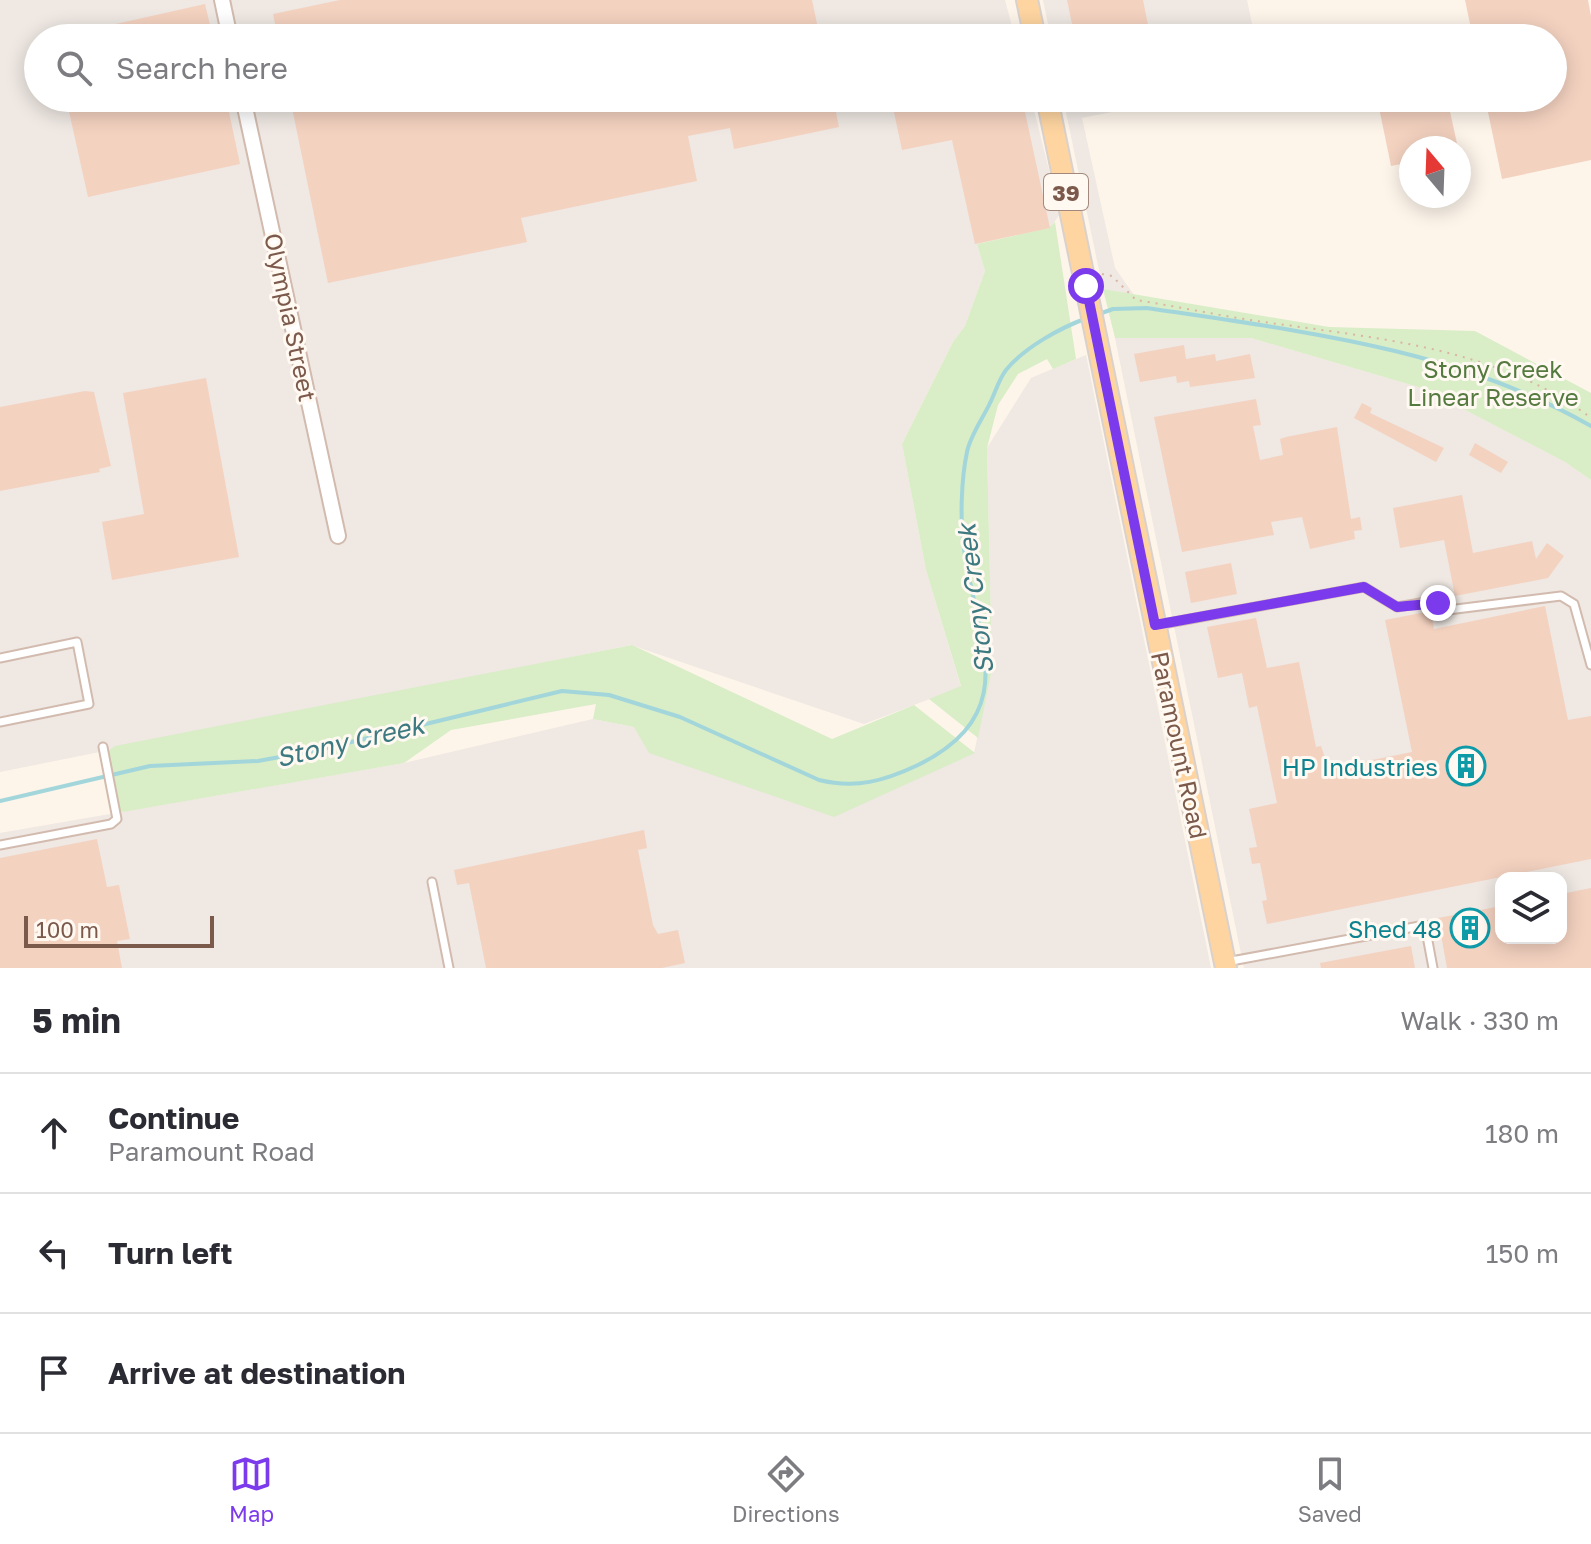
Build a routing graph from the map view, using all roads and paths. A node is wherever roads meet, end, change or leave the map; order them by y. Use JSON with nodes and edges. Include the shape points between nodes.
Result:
{"nodes":[{"id":1,"x":222,"y":0,"type":"edge"},
{"id":2,"x":1027,"y":0,"type":"edge"},
{"id":3,"x":227,"y":24,"type":"edge"},
{"id":4,"x":1032,"y":24,"type":"edge"},
{"id":5,"x":246,"y":112,"type":"edge"},
{"id":6,"x":1050,"y":112,"type":"edge"},
{"id":7,"x":1105,"y":274,"type":"dead end"},
{"id":8,"x":1591,"y":418,"type":"edge"},
{"id":9,"x":338,"y":536,"type":"dead end"},
{"id":10,"x":1155,"y":625,"type":"junction"},
{"id":11,"x":0,"y":658,"type":"edge"},
{"id":12,"x":1591,"y":665,"type":"edge"},
{"id":13,"x":0,"y":722,"type":"edge"},
{"id":14,"x":103,"y":747,"type":"dead end"},
{"id":15,"x":0,"y":845,"type":"edge"},
{"id":16,"x":432,"y":882,"type":"dead end"},
{"id":17,"x":1225,"y":965,"type":"edge"},
{"id":18,"x":449,"y":968,"type":"edge"},
{"id":19,"x":1433,"y":968,"type":"edge"}],
"edges":[{"from":1,"to":3,"type":"street"},
{"from":2,"to":4,"type":"main road"},
{"from":5,"to":9,"type":"street","name":"Olympia Street"},
{"from":6,"to":10,"type":"main road","name":"Paramount Road","number":"39"},
{"from":7,"to":8,"type":"path","via":[[1136,300],[1451,354],[1521,379]]},
{"from":10,"to":12,"type":"lane","via":[[1364,587],[1397,607],[1432,601],[1448,610],[1561,596],[1574,604]]},
{"from":10,"to":17,"type":"main road","name":"Paramount Road","number":"39"},
{"from":11,"to":13,"type":"lane","via":[[77,642],[89,704]]},
{"from":14,"to":15,"type":"lane","via":[[117,819]]},
{"from":16,"to":18,"type":"lane"},
{"from":17,"to":19,"type":"lane","via":[[1425,925]]}]}
